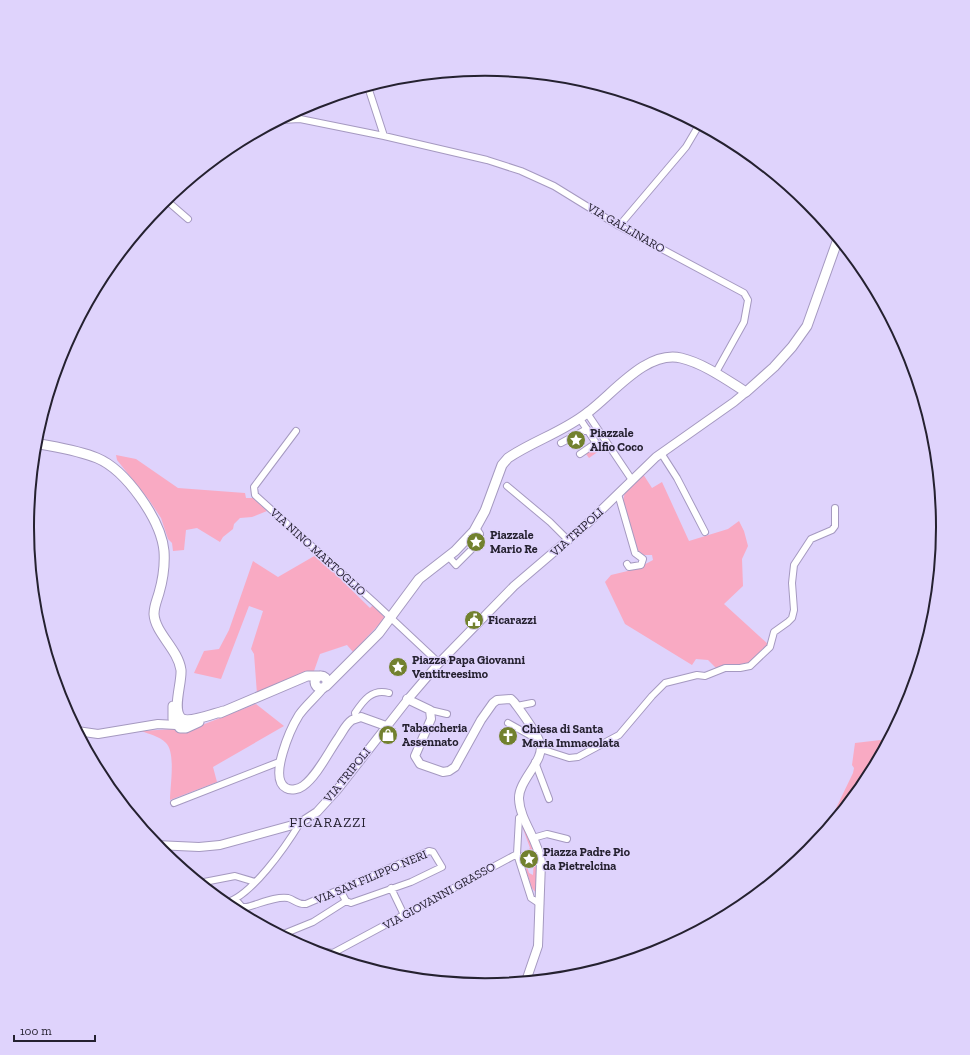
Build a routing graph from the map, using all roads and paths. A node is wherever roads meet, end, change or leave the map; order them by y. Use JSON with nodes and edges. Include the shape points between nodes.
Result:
{"nodes":[{"id":1,"x":370,"y":92,"type":"edge"},
{"id":2,"x":294,"y":119,"type":"edge"},
{"id":3,"x":697,"y":130,"type":"edge"},
{"id":4,"x":384,"y":136,"type":"junction"},
{"id":5,"x":171,"y":204,"type":"edge"},
{"id":6,"x":188,"y":219,"type":"dead end"},
{"id":7,"x":619,"y":226,"type":"junction"},
{"id":8,"x":836,"y":245,"type":"edge"},
{"id":9,"x":715,"y":374,"type":"junction"},
{"id":10,"x":746,"y":392,"type":"junction"},
{"id":11,"x":583,"y":416,"type":"junction"},
{"id":12,"x":587,"y":429,"type":"junction"},
{"id":13,"x":296,"y":431,"type":"dead end"},
{"id":14,"x":562,"y":443,"type":"dead end"},
{"id":15,"x":42,"y":445,"type":"edge"},
{"id":16,"x":661,"y":453,"type":"junction"},
{"id":17,"x":580,"y":454,"type":"dead end"},
{"id":18,"x":632,"y":480,"type":"junction"},
{"id":19,"x":507,"y":486,"type":"dead end"},
{"id":20,"x":618,"y":494,"type":"junction"},
{"id":21,"x":835,"y":508,"type":"dead end"},
{"id":22,"x":705,"y":532,"type":"dead end"},
{"id":23,"x":568,"y":540,"type":"junction"},
{"id":24,"x":627,"y":564,"type":"dead end"},
{"id":25,"x":390,"y":618,"type":"junction"},
{"id":26,"x":439,"y":663,"type":"junction"},
{"id":27,"x":322,"y":682,"type":"junction"},
{"id":28,"x":180,"y":684,"type":"junction"},
{"id":29,"x":389,"y":693,"type":"dead end"},
{"id":30,"x":407,"y":700,"type":"junction"},
{"id":31,"x":532,"y":703,"type":"dead end"},
{"id":32,"x":517,"y":706,"type":"junction"},
{"id":33,"x":430,"y":710,"type":"junction"},
{"id":34,"x":224,"y":711,"type":"junction"},
{"id":35,"x":213,"y":713,"type":"junction"},
{"id":36,"x":447,"y":714,"type":"dead end"},
{"id":37,"x":356,"y":718,"type":"junction"},
{"id":38,"x":175,"y":722,"type":"junction"},
{"id":39,"x":508,"y":723,"type":"dead end"},
{"id":40,"x":386,"y":726,"type":"junction"},
{"id":41,"x":83,"y":732,"type":"edge"},
{"id":42,"x":536,"y":736,"type":"junction"},
{"id":43,"x":541,"y":749,"type":"junction"},
{"id":44,"x":279,"y":762,"type":"junction"},
{"id":45,"x":535,"y":762,"type":"junction"},
{"id":46,"x":549,"y":799,"type":"dead end"},
{"id":47,"x":174,"y":803,"type":"dead end"},
{"id":48,"x":519,"y":818,"type":"dead end"},
{"id":49,"x":300,"y":823,"type":"junction"},
{"id":50,"x":533,"y":838,"type":"junction"},
{"id":51,"x":566,"y":839,"type":"dead end"},
{"id":52,"x":165,"y":845,"type":"edge"},
{"id":53,"x":517,"y":854,"type":"junction"},
{"id":54,"x":206,"y":882,"type":"edge"},
{"id":55,"x":255,"y":882,"type":"junction"},
{"id":56,"x":391,"y":888,"type":"junction"},
{"id":57,"x":340,"y":890,"type":"junction"},
{"id":58,"x":235,"y":899,"type":"junction"},
{"id":59,"x":232,"y":901,"type":"edge"},
{"id":60,"x":346,"y":901,"type":"junction"},
{"id":61,"x":540,"y":904,"type":"junction"},
{"id":62,"x":242,"y":907,"type":"joint"},
{"id":63,"x":404,"y":915,"type":"junction"},
{"id":64,"x":287,"y":933,"type":"edge"},
{"id":65,"x":334,"y":953,"type":"edge"},
{"id":66,"x":527,"y":977,"type":"edge"}],
"edges":[{"from":1,"to":4,"type":"street"},
{"from":2,"to":4,"type":"street","name":"VIA GALLINARO"},
{"from":3,"to":7,"type":"street","via":[[686,147]]},
{"from":4,"to":7,"type":"street","name":"VIA GALLINARO","via":[[487,160],[521,171],[554,186]]},
{"from":5,"to":6,"type":"street"},
{"from":7,"to":9,"type":"street","name":"VIA GALLINARO","via":[[744,294],[748,300],[744,322]]},
{"from":8,"to":10,"type":"main road","name":"VIA TRIPOLI","via":[[807,326],[774,367]]},
{"from":9,"to":10,"type":"main road"},
{"from":9,"to":11,"type":"main road","via":[[680,358],[658,359],[638,370]]},
{"from":10,"to":16,"type":"street","name":"VIA TRIPOLI"},
{"from":11,"to":12,"type":"street"},
{"from":11,"to":18,"type":"street"},
{"from":11,"to":25,"type":"main road","via":[[508,458],[502,465],[476,528],[464,542],[419,579]]},
{"from":12,"to":14,"type":"street"},
{"from":12,"to":17,"type":"street","via":[[596,443]]},
{"from":13,"to":25,"type":"street","name":"VIA NINO MARTOGLIO","via":[[254,487],[255,495]]},
{"from":15,"to":28,"type":"main road","via":[[96,457],[116,470],[138,495],[155,524],[162,543],[164,570],[154,609],[155,618],[176,654],[181,669]]},
{"from":16,"to":18,"type":"street","name":"VIA TRIPOLI"},
{"from":16,"to":22,"type":"street"},
{"from":18,"to":20,"type":"street","name":"VIA TRIPOLI"},
{"from":19,"to":23,"type":"street"},
{"from":20,"to":23,"type":"street","name":"VIA TRIPOLI"},
{"from":20,"to":24,"type":"street","via":[[635,553],[643,559],[641,565],[629,567]]},
{"from":21,"to":43,"type":"street","via":[[835,526],[832,530],[811,539],[794,565],[792,618],[774,632],[770,646],[750,666],[725,668],[706,676],[697,675],[665,683],[614,739],[578,757],[569,758]]},
{"from":23,"to":26,"type":"street","name":"VIA TRIPOLI","via":[[514,586]]},
{"from":25,"to":26,"type":"street","name":"VIA NINO MARTOGLIO"},
{"from":25,"to":27,"type":"main road","via":[[342,669]]},
{"from":26,"to":30,"type":"street","name":"VIA TRIPOLI"},
{"from":27,"to":34,"type":"main road","via":[[311,675]]},
{"from":27,"to":44,"type":"street","via":[[298,716]]},
{"from":28,"to":35,"type":"main road","via":[[177,707],[181,718],[191,720]]},
{"from":28,"to":38,"type":"main road","via":[[173,704]]},
{"from":29,"to":37,"type":"street","via":[[376,692],[367,697],[355,713]]},
{"from":30,"to":33,"type":"street"},
{"from":30,"to":40,"type":"street","name":"VIA TRIPOLI"},
{"from":31,"to":32,"type":"street"},
{"from":32,"to":33,"type":"street","via":[[511,699],[497,700],[493,703],[480,720],[454,767],[443,772],[420,764],[415,756],[431,719]]},
{"from":32,"to":42,"type":"street"},
{"from":33,"to":36,"type":"street"},
{"from":34,"to":35,"type":"main road"},
{"from":34,"to":38,"type":"main road","via":[[186,728]]},
{"from":35,"to":38,"type":"street","via":[[185,724]]},
{"from":37,"to":40,"type":"street","via":[[367,718]]},
{"from":37,"to":44,"type":"street","via":[[349,722],[312,778],[302,787],[293,790],[282,785]]},
{"from":38,"to":41,"type":"street","via":[[98,734]]},
{"from":39,"to":42,"type":"street","via":[[532,737]]},
{"from":40,"to":49,"type":"street","name":"VIA TRIPOLI","via":[[337,790],[317,812]]},
{"from":42,"to":43,"type":"street"},
{"from":43,"to":45,"type":"street"},
{"from":44,"to":47,"type":"street"},
{"from":45,"to":46,"type":"street"},
{"from":45,"to":50,"type":"street","via":[[521,786],[519,800]]},
{"from":48,"to":53,"type":"street"},
{"from":49,"to":52,"type":"street","name":"VIA TRIPOLI","via":[[215,846]]},
{"from":49,"to":55,"type":"street","via":[[267,871]]},
{"from":50,"to":51,"type":"street","via":[[547,834]]},
{"from":50,"to":61,"type":"street","via":[[541,862]]},
{"from":53,"to":61,"type":"street","via":[[531,898]]},
{"from":53,"to":63,"type":"street","name":"VIA GIOVANNI GRASSO"},
{"from":54,"to":55,"type":"street","via":[[235,876]]},
{"from":55,"to":58,"type":"street"},
{"from":56,"to":57,"type":"street","name":"VIA SAN FILIPPO NERI","via":[[411,882],[442,867],[438,858],[429,851]]},
{"from":56,"to":60,"type":"street","via":[[351,903]]},
{"from":56,"to":63,"type":"street"},
{"from":57,"to":60,"type":"street"},
{"from":57,"to":62,"type":"street","name":"VIA SAN FILIPPO NERI","via":[[306,904],[300,905],[292,899],[282,898]]},
{"from":58,"to":59,"type":"street"},
{"from":58,"to":62,"type":"street"},
{"from":60,"to":64,"type":"street","via":[[313,922]]},
{"from":61,"to":66,"type":"street","via":[[538,946]]},
{"from":63,"to":65,"type":"street","name":"VIA GIOVANNI GRASSO"}]}
